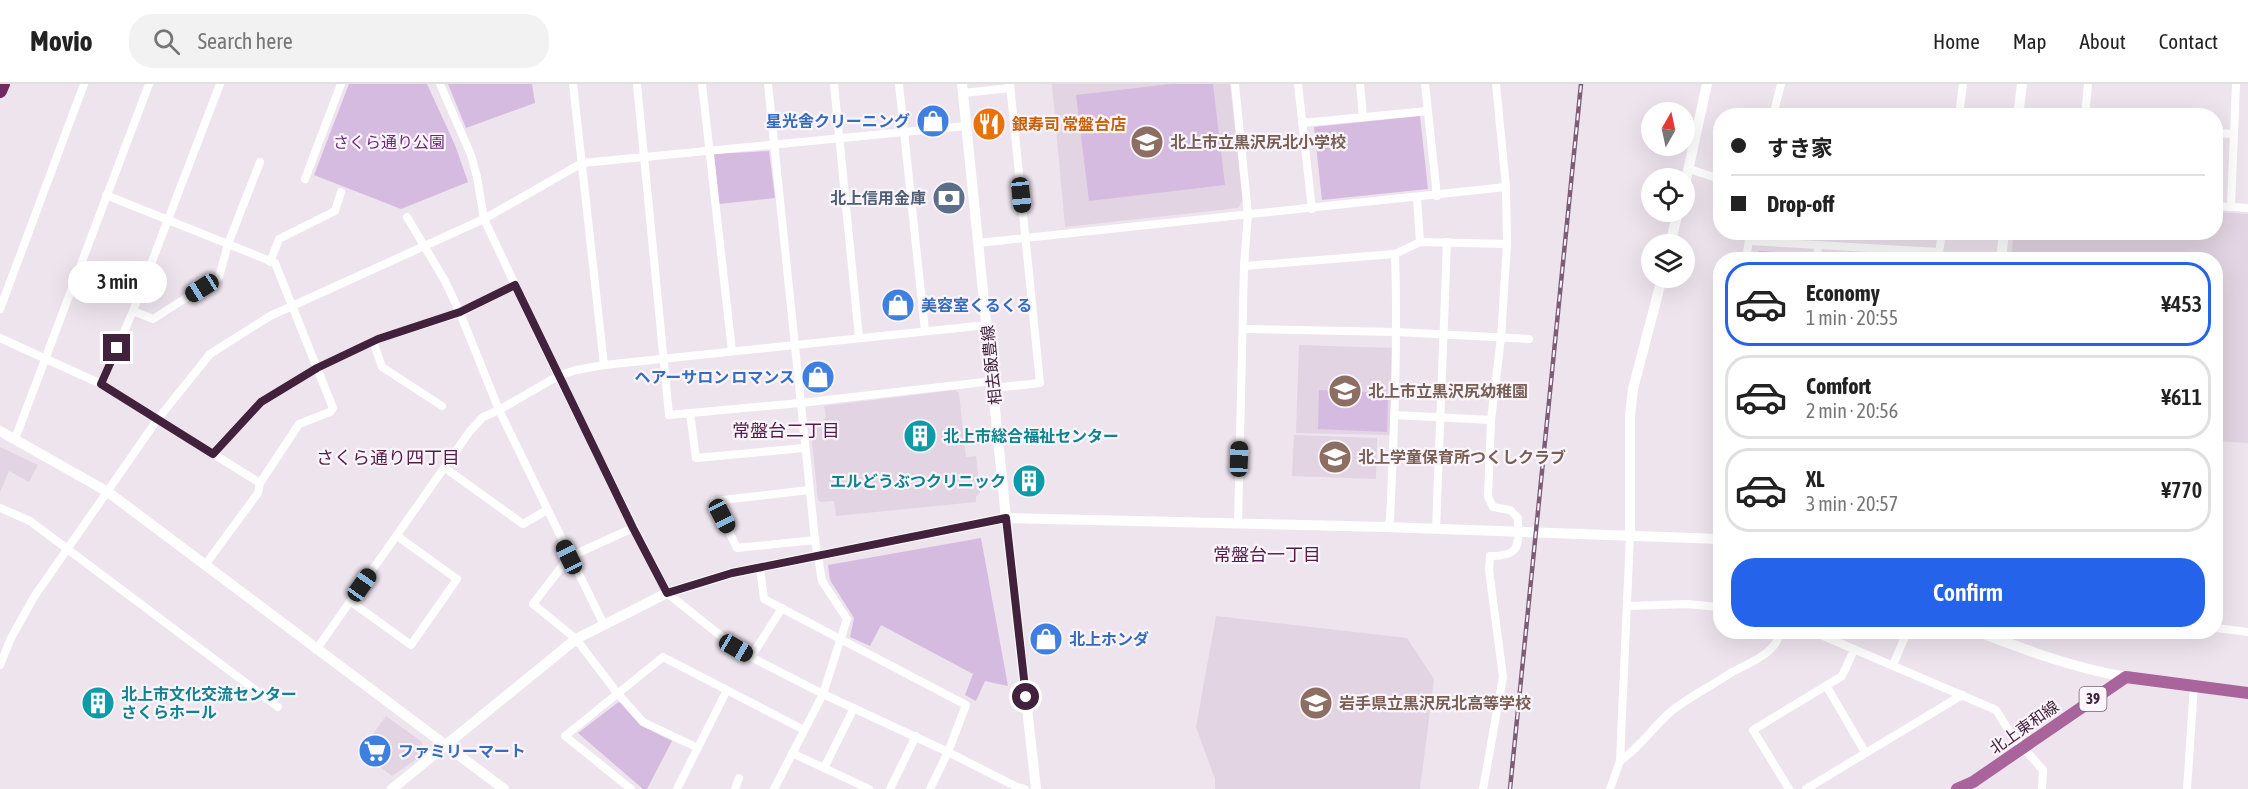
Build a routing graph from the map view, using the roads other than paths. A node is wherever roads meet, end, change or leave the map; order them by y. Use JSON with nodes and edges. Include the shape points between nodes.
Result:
{"nodes":[{"id":1,"x":3,"y":84,"type":"edge"},
{"id":2,"x":84,"y":84,"type":"edge"},
{"id":3,"x":149,"y":84,"type":"edge"},
{"id":4,"x":220,"y":84,"type":"edge"},
{"id":5,"x":341,"y":84,"type":"edge"},
{"id":6,"x":440,"y":84,"type":"edge"},
{"id":7,"x":573,"y":84,"type":"edge"},
{"id":8,"x":637,"y":84,"type":"edge"},
{"id":9,"x":702,"y":84,"type":"edge"},
{"id":10,"x":768,"y":84,"type":"edge"},
{"id":11,"x":834,"y":84,"type":"edge"},
{"id":12,"x":899,"y":84,"type":"edge"},
{"id":13,"x":1235,"y":84,"type":"edge"},
{"id":14,"x":1298,"y":84,"type":"edge"},
{"id":15,"x":1360,"y":84,"type":"edge"},
{"id":16,"x":1425,"y":84,"type":"edge"},
{"id":17,"x":1496,"y":84,"type":"edge"},
{"id":18,"x":1707,"y":84,"type":"edge"},
{"id":19,"x":1781,"y":84,"type":"edge"},
{"id":20,"x":1963,"y":84,"type":"edge"},
{"id":21,"x":2022,"y":84,"type":"edge"},
{"id":22,"x":2088,"y":84,"type":"edge"},
{"id":23,"x":2236,"y":84,"type":"edge"},
{"id":24,"x":1010,"y":86,"type":"edge"},
{"id":25,"x":963,"y":88,"type":"edge"},
{"id":26,"x":0,"y":92,"type":"edge"},
{"id":27,"x":1775,"y":108,"type":"edge"},
{"id":28,"x":1960,"y":108,"type":"edge"},
{"id":29,"x":2019,"y":108,"type":"edge"},
{"id":30,"x":2086,"y":108,"type":"edge"},
{"id":31,"x":1428,"y":111,"type":"junction"},
{"id":32,"x":1364,"y":117,"type":"junction"},
{"id":33,"x":1302,"y":123,"type":"junction"},
{"id":34,"x":966,"y":126,"type":"junction"},
{"id":35,"x":903,"y":131,"type":"junction"},
{"id":36,"x":2223,"y":134,"type":"edge"},
{"id":37,"x":2234,"y":134,"type":"junction"},
{"id":38,"x":840,"y":140,"type":"junction"},
{"id":39,"x":774,"y":146,"type":"junction"},
{"id":40,"x":711,"y":152,"type":"junction"},
{"id":41,"x":645,"y":157,"type":"junction"},
{"id":42,"x":260,"y":162,"type":"dead end"},
{"id":43,"x":582,"y":163,"type":"junction"},
{"id":44,"x":1689,"y":168,"type":"edge"},
{"id":45,"x":1695,"y":171,"type":"edge"},
{"id":46,"x":1713,"y":177,"type":"edge"},
{"id":47,"x":305,"y":179,"type":"dead end"},
{"id":48,"x":1506,"y":188,"type":"junction"},
{"id":49,"x":341,"y":192,"type":"dead end"},
{"id":50,"x":106,"y":195,"type":"junction"},
{"id":51,"x":1437,"y":196,"type":"junction"},
{"id":52,"x":1417,"y":198,"type":"junction"},
{"id":53,"x":2223,"y":206,"type":"edge"},
{"id":54,"x":2231,"y":207,"type":"junction"},
{"id":55,"x":2248,"y":208,"type":"edge"},
{"id":56,"x":1312,"y":209,"type":"junction"},
{"id":57,"x":1248,"y":214,"type":"junction"},
{"id":58,"x":407,"y":217,"type":"dead end"},
{"id":59,"x":484,"y":219,"type":"junction"},
{"id":60,"x":168,"y":220,"type":"junction"},
{"id":61,"x":1025,"y":238,"type":"junction"},
{"id":62,"x":1772,"y":240,"type":"edge"},
{"id":63,"x":1420,"y":242,"type":"junction"},
{"id":64,"x":1447,"y":242,"type":"junction"},
{"id":65,"x":978,"y":243,"type":"junction"},
{"id":66,"x":228,"y":244,"type":"junction"},
{"id":67,"x":1507,"y":244,"type":"junction"},
{"id":68,"x":423,"y":246,"type":"junction"},
{"id":69,"x":1818,"y":246,"type":"junction"},
{"id":70,"x":1818,"y":252,"type":"edge"},
{"id":71,"x":1890,"y":252,"type":"edge"},
{"id":72,"x":1395,"y":254,"type":"junction"},
{"id":73,"x":270,"y":262,"type":"junction"},
{"id":74,"x":1244,"y":266,"type":"junction"},
{"id":75,"x":515,"y":285,"type":"junction"},
{"id":76,"x":1659,"y":288,"type":"edge"},
{"id":77,"x":292,"y":306,"type":"junction"},
{"id":78,"x":0,"y":309,"type":"edge"},
{"id":79,"x":133,"y":311,"type":"junction"},
{"id":80,"x":460,"y":312,"type":"junction"},
{"id":81,"x":987,"y":325,"type":"junction"},
{"id":82,"x":1243,"y":329,"type":"junction"},
{"id":83,"x":925,"y":332,"type":"junction"},
{"id":84,"x":1397,"y":332,"type":"junction"},
{"id":85,"x":1443,"y":335,"type":"junction"},
{"id":86,"x":0,"y":338,"type":"edge"},
{"id":87,"x":860,"y":338,"type":"junction"},
{"id":88,"x":1501,"y":338,"type":"junction"},
{"id":89,"x":1529,"y":339,"type":"dead end"},
{"id":90,"x":373,"y":341,"type":"junction"},
{"id":91,"x":794,"y":345,"type":"junction"},
{"id":92,"x":732,"y":351,"type":"junction"},
{"id":93,"x":45,"y":358,"type":"junction"},
{"id":94,"x":665,"y":359,"type":"junction"},
{"id":95,"x":604,"y":365,"type":"junction"},
{"id":96,"x":317,"y":368,"type":"junction"},
{"id":97,"x":558,"y":376,"type":"junction"},
{"id":98,"x":101,"y":384,"type":"junction"},
{"id":99,"x":993,"y":385,"type":"junction"},
{"id":100,"x":800,"y":403,"type":"junction"},
{"id":101,"x":442,"y":406,"type":"dead end"},
{"id":102,"x":499,"y":410,"type":"junction"},
{"id":103,"x":690,"y":413,"type":"junction"},
{"id":104,"x":1395,"y":415,"type":"junction"},
{"id":105,"x":1440,"y":419,"type":"junction"},
{"id":106,"x":157,"y":420,"type":"junction"},
{"id":107,"x":1491,"y":420,"type":"junction"},
{"id":108,"x":0,"y":431,"type":"edge"},
{"id":109,"x":15,"y":439,"type":"junction"},
{"id":110,"x":804,"y":448,"type":"junction"},
{"id":111,"x":213,"y":454,"type":"junction"},
{"id":112,"x":444,"y":468,"type":"junction"},
{"id":113,"x":260,"y":483,"type":"junction"},
{"id":114,"x":808,"y":490,"type":"junction"},
{"id":115,"x":108,"y":492,"type":"junction"},
{"id":116,"x":0,"y":508,"type":"edge"},
{"id":117,"x":547,"y":510,"type":"junction"},
{"id":118,"x":1006,"y":518,"type":"junction"},
{"id":119,"x":1238,"y":524,"type":"junction"},
{"id":120,"x":1386,"y":527,"type":"junction"},
{"id":121,"x":633,"y":528,"type":"junction"},
{"id":122,"x":1436,"y":529,"type":"junction"},
{"id":123,"x":1630,"y":535,"type":"junction"},
{"id":124,"x":397,"y":536,"type":"junction"},
{"id":125,"x":1713,"y":539,"type":"edge"},
{"id":126,"x":815,"y":540,"type":"junction"},
{"id":127,"x":68,"y":549,"type":"junction"},
{"id":128,"x":569,"y":557,"type":"junction"},
{"id":129,"x":205,"y":565,"type":"junction"},
{"id":130,"x":760,"y":568,"type":"junction"},
{"id":131,"x":667,"y":593,"type":"junction"},
{"id":132,"x":351,"y":601,"type":"junction"},
{"id":133,"x":1628,"y":606,"type":"junction"},
{"id":134,"x":1713,"y":606,"type":"edge"},
{"id":135,"x":782,"y":608,"type":"junction"},
{"id":136,"x":604,"y":625,"type":"junction"},
{"id":137,"x":2223,"y":629,"type":"edge"},
{"id":138,"x":2248,"y":632,"type":"edge"},
{"id":139,"x":840,"y":638,"type":"junction"},
{"id":140,"x":576,"y":639,"type":"junction"},
{"id":141,"x":1779,"y":639,"type":"edge"},
{"id":142,"x":1830,"y":639,"type":"edge"},
{"id":143,"x":1904,"y":639,"type":"edge"},
{"id":144,"x":1997,"y":639,"type":"edge"},
{"id":145,"x":316,"y":650,"type":"junction"},
{"id":146,"x":1854,"y":650,"type":"junction"},
{"id":147,"x":751,"y":657,"type":"junction"},
{"id":148,"x":0,"y":665,"type":"edge"},
{"id":149,"x":1893,"y":665,"type":"junction"},
{"id":150,"x":2126,"y":676,"type":"junction"},
{"id":151,"x":2194,"y":685,"type":"junction"},
{"id":152,"x":1827,"y":687,"type":"junction"},
{"id":153,"x":727,"y":690,"type":"junction"},
{"id":154,"x":2248,"y":693,"type":"edge"},
{"id":155,"x":618,"y":694,"type":"junction"},
{"id":156,"x":823,"y":694,"type":"junction"},
{"id":157,"x":1962,"y":695,"type":"junction"},
{"id":158,"x":278,"y":707,"type":"dead end"},
{"id":159,"x":854,"y":708,"type":"junction"},
{"id":160,"x":804,"y":730,"type":"junction"},
{"id":161,"x":916,"y":736,"type":"junction"},
{"id":162,"x":446,"y":745,"type":"junction"},
{"id":163,"x":698,"y":748,"type":"junction"},
{"id":164,"x":2024,"y":748,"type":"junction"},
{"id":165,"x":948,"y":752,"type":"junction"},
{"id":166,"x":1865,"y":752,"type":"junction"},
{"id":167,"x":792,"y":753,"type":"junction"},
{"id":168,"x":1620,"y":761,"type":"junction"},
{"id":169,"x":824,"y":768,"type":"junction"},
{"id":170,"x":739,"y":778,"type":"dead end"},
{"id":171,"x":853,"y":786,"type":"edge"},
{"id":172,"x":392,"y":789,"type":"edge"},
{"id":173,"x":504,"y":789,"type":"edge"},
{"id":174,"x":631,"y":789,"type":"edge"},
{"id":175,"x":677,"y":789,"type":"edge"},
{"id":176,"x":735,"y":789,"type":"edge"},
{"id":177,"x":774,"y":789,"type":"edge"},
{"id":178,"x":869,"y":789,"type":"edge"},
{"id":179,"x":890,"y":789,"type":"edge"},
{"id":180,"x":930,"y":789,"type":"edge"},
{"id":181,"x":1025,"y":789,"type":"edge"},
{"id":182,"x":1036,"y":789,"type":"edge"},
{"id":183,"x":1484,"y":789,"type":"edge"},
{"id":184,"x":1610,"y":789,"type":"edge"},
{"id":185,"x":1789,"y":789,"type":"edge"},
{"id":186,"x":1806,"y":789,"type":"edge"},
{"id":187,"x":1957,"y":789,"type":"edge"},
{"id":188,"x":2042,"y":789,"type":"edge"},
{"id":189,"x":2187,"y":789,"type":"edge"}],
"edges":[{"from":1,"to":26,"type":"highway"},
{"from":2,"to":78,"type":"street"},
{"from":3,"to":50,"type":"street"},
{"from":4,"to":60,"type":"street"},
{"from":5,"to":47,"type":"street"},
{"from":6,"to":59,"type":"street","via":[[471,155]]},
{"from":7,"to":43,"type":"street"},
{"from":8,"to":41,"type":"street"},
{"from":9,"to":40,"type":"street"},
{"from":10,"to":39,"type":"street"},
{"from":11,"to":38,"type":"street"},
{"from":12,"to":35,"type":"street"},
{"from":13,"to":57,"type":"street"},
{"from":14,"to":33,"type":"street"},
{"from":15,"to":32,"type":"street"},
{"from":16,"to":31,"type":"street"},
{"from":17,"to":48,"type":"street"},
{"from":18,"to":44,"type":"street"},
{"from":19,"to":27,"type":"street"},
{"from":20,"to":28,"type":"street"},
{"from":21,"to":29,"type":"street"},
{"from":22,"to":30,"type":"street"},
{"from":23,"to":37,"type":"street"},
{"from":24,"to":25,"type":"street"},
{"from":24,"to":61,"type":"street"},
{"from":25,"to":34,"type":"street","name":"相去飯豊線"},
{"from":31,"to":32,"type":"street"},
{"from":31,"to":51,"type":"street"},
{"from":32,"to":33,"type":"street"},
{"from":33,"to":56,"type":"street"},
{"from":34,"to":35,"type":"street"},
{"from":34,"to":65,"type":"street","name":"相去飯豊線"},
{"from":35,"to":38,"type":"street"},
{"from":35,"to":83,"type":"street"},
{"from":36,"to":37,"type":"street"},
{"from":37,"to":54,"type":"street"},
{"from":38,"to":39,"type":"street"},
{"from":38,"to":87,"type":"street"},
{"from":39,"to":40,"type":"street"},
{"from":39,"to":91,"type":"street"},
{"from":40,"to":41,"type":"street"},
{"from":40,"to":92,"type":"street"},
{"from":41,"to":43,"type":"street"},
{"from":41,"to":94,"type":"street"},
{"from":42,"to":66,"type":"street"},
{"from":43,"to":59,"type":"street"},
{"from":43,"to":95,"type":"street"},
{"from":45,"to":46,"type":"street"},
{"from":48,"to":51,"type":"street"},
{"from":48,"to":67,"type":"street"},
{"from":49,"to":73,"type":"street","via":[[335,211],[279,239]]},
{"from":50,"to":60,"type":"street"},
{"from":50,"to":93,"type":"street"},
{"from":51,"to":52,"type":"street"},
{"from":52,"to":56,"type":"street"},
{"from":52,"to":63,"type":"street"},
{"from":53,"to":54,"type":"street"},
{"from":54,"to":55,"type":"street"},
{"from":56,"to":57,"type":"street"},
{"from":57,"to":61,"type":"street"},
{"from":57,"to":74,"type":"street"},
{"from":58,"to":68,"type":"street"},
{"from":59,"to":68,"type":"street"},
{"from":59,"to":75,"type":"street"},
{"from":60,"to":66,"type":"street"},
{"from":60,"to":79,"type":"street"},
{"from":61,"to":65,"type":"street"},
{"from":61,"to":99,"type":"street","via":[[1040,383]]},
{"from":62,"to":69,"type":"street"},
{"from":63,"to":64,"type":"street"},
{"from":63,"to":72,"type":"street"},
{"from":64,"to":67,"type":"street"},
{"from":64,"to":85,"type":"street"},
{"from":65,"to":81,"type":"street","name":"相去飯豊線"},
{"from":66,"to":73,"type":"street"},
{"from":66,"to":79,"type":"street","via":[[219,277],[153,319]]},
{"from":67,"to":88,"type":"street"},
{"from":68,"to":77,"type":"street"},
{"from":68,"to":80,"type":"street"},
{"from":69,"to":70,"type":"street"},
{"from":69,"to":71,"type":"street"},
{"from":72,"to":74,"type":"street"},
{"from":72,"to":84,"type":"street"},
{"from":73,"to":77,"type":"street","via":[[275,263]]},
{"from":74,"to":82,"type":"street"},
{"from":75,"to":80,"type":"street"},
{"from":75,"to":97,"type":"street"},
{"from":76,"to":123,"type":"street","via":[[1633,389]]},
{"from":77,"to":96,"type":"street"},
{"from":77,"to":106,"type":"street","via":[[210,354]]},
{"from":79,"to":98,"type":"street"},
{"from":80,"to":90,"type":"street"},
{"from":80,"to":102,"type":"street"},
{"from":81,"to":83,"type":"street"},
{"from":81,"to":99,"type":"street","name":"相去飯豊線"},
{"from":82,"to":84,"type":"street"},
{"from":82,"to":119,"type":"street"},
{"from":83,"to":87,"type":"street"},
{"from":84,"to":85,"type":"street"},
{"from":84,"to":104,"type":"street"},
{"from":85,"to":88,"type":"street"},
{"from":85,"to":105,"type":"street"},
{"from":86,"to":93,"type":"street"},
{"from":87,"to":91,"type":"street"},
{"from":88,"to":89,"type":"street"},
{"from":88,"to":107,"type":"street"},
{"from":90,"to":96,"type":"street"},
{"from":90,"to":101,"type":"street","via":[[382,367]]},
{"from":91,"to":92,"type":"street"},
{"from":91,"to":100,"type":"street"},
{"from":92,"to":94,"type":"street"},
{"from":93,"to":98,"type":"street"},
{"from":93,"to":109,"type":"street"},
{"from":94,"to":95,"type":"street"},
{"from":94,"to":103,"type":"street","via":[[669,415]]},
{"from":95,"to":97,"type":"street"},
{"from":96,"to":111,"type":"street","via":[[261,402]]},
{"from":96,"to":113,"type":"street","via":[[333,408],[299,424]]},
{"from":97,"to":102,"type":"street"},
{"from":97,"to":121,"type":"street"},
{"from":98,"to":106,"type":"street"},
{"from":99,"to":100,"type":"street"},
{"from":99,"to":118,"type":"street","name":"相去飯豊線"},
{"from":100,"to":103,"type":"street"},
{"from":100,"to":110,"type":"street"},
{"from":102,"to":112,"type":"street","via":[[483,417]]},
{"from":102,"to":117,"type":"street"},
{"from":103,"to":110,"type":"street","via":[[696,458]]},
{"from":104,"to":105,"type":"street"},
{"from":104,"to":120,"type":"street","via":[[1390,520]]},
{"from":105,"to":107,"type":"street"},
{"from":105,"to":122,"type":"street"},
{"from":106,"to":111,"type":"street"},
{"from":106,"to":115,"type":"street"},
{"from":107,"to":183,"type":"street","via":[[1488,497],[1493,507],[1510,510],[1518,518],[1518,544],[1512,554],[1490,556],[1503,676]]},
{"from":108,"to":109,"type":"street"},
{"from":109,"to":115,"type":"street"},
{"from":110,"to":114,"type":"street"},
{"from":111,"to":113,"type":"street"},
{"from":112,"to":117,"type":"street","via":[[523,524]]},
{"from":112,"to":124,"type":"street"},
{"from":113,"to":129,"type":"street","via":[[258,493]]},
{"from":114,"to":126,"type":"street"},
{"from":114,"to":126,"type":"street","via":[[714,501],[737,548]]},
{"from":115,"to":127,"type":"street"},
{"from":115,"to":129,"type":"street"},
{"from":116,"to":127,"type":"street","via":[[30,521]]},
{"from":117,"to":128,"type":"street"},
{"from":118,"to":119,"type":"street"},
{"from":118,"to":130,"type":"street"},
{"from":118,"to":182,"type":"street","name":"相去飯豊線"},
{"from":119,"to":120,"type":"street"},
{"from":120,"to":122,"type":"street"},
{"from":121,"to":128,"type":"street"},
{"from":121,"to":131,"type":"street"},
{"from":122,"to":123,"type":"street"},
{"from":123,"to":125,"type":"street"},
{"from":123,"to":133,"type":"street"},
{"from":124,"to":132,"type":"street"},
{"from":124,"to":132,"type":"street","via":[[457,579],[411,645]]},
{"from":126,"to":139,"type":"street","via":[[822,581],[847,619]]},
{"from":127,"to":148,"type":"street","via":[[34,597]]},
{"from":127,"to":158,"type":"street"},
{"from":128,"to":136,"type":"street"},
{"from":128,"to":140,"type":"street","via":[[532,604]]},
{"from":129,"to":145,"type":"street"},
{"from":130,"to":131,"type":"street"},
{"from":130,"to":135,"type":"street","via":[[764,599]]},
{"from":131,"to":136,"type":"street"},
{"from":131,"to":147,"type":"street"},
{"from":132,"to":145,"type":"street"},
{"from":133,"to":134,"type":"street"},
{"from":133,"to":168,"type":"street"},
{"from":135,"to":139,"type":"street"},
{"from":135,"to":147,"type":"street"},
{"from":136,"to":140,"type":"street"},
{"from":137,"to":138,"type":"street"},
{"from":139,"to":156,"type":"street"},
{"from":139,"to":165,"type":"street","via":[[966,705]]},
{"from":140,"to":155,"type":"street"},
{"from":140,"to":162,"type":"street"},
{"from":141,"to":168,"type":"street","via":[[1765,654],[1668,714],[1636,750]]},
{"from":142,"to":146,"type":"street"},
{"from":143,"to":149,"type":"street"},
{"from":144,"to":150,"type":"street","via":[[2052,660]]},
{"from":145,"to":162,"type":"street"},
{"from":146,"to":149,"type":"street"},
{"from":146,"to":152,"type":"street","via":[[1842,676]]},
{"from":147,"to":156,"type":"street"},
{"from":149,"to":157,"type":"street"},
{"from":150,"to":151,"type":"main road","number":"39"},
{"from":150,"to":164,"type":"main road","name":"北上東和線","number":"39"},
{"from":151,"to":154,"type":"main road","number":"39"},
{"from":151,"to":189,"type":"street"},
{"from":152,"to":166,"type":"street"},
{"from":152,"to":185,"type":"street","via":[[1753,730]]},
{"from":153,"to":155,"type":"street","via":[[663,657]]},
{"from":153,"to":160,"type":"street"},
{"from":153,"to":163,"type":"street"},
{"from":155,"to":163,"type":"street","via":[[644,722]]},
{"from":155,"to":174,"type":"street","via":[[565,735]]},
{"from":156,"to":159,"type":"street"},
{"from":156,"to":160,"type":"street"},
{"from":157,"to":164,"type":"street","via":[[1996,710]]},
{"from":157,"to":166,"type":"street"},
{"from":159,"to":161,"type":"street"},
{"from":159,"to":169,"type":"street"},
{"from":160,"to":167,"type":"street"},
{"from":161,"to":165,"type":"street"},
{"from":161,"to":179,"type":"street"},
{"from":162,"to":172,"type":"street"},
{"from":162,"to":173,"type":"street"},
{"from":163,"to":175,"type":"street"},
{"from":164,"to":187,"type":"main road","name":"北上東和線","number":"39"},
{"from":164,"to":188,"type":"street","via":[[2043,770]]},
{"from":165,"to":180,"type":"street"},
{"from":165,"to":181,"type":"street"},
{"from":166,"to":186,"type":"street"},
{"from":167,"to":169,"type":"street"},
{"from":167,"to":177,"type":"street"},
{"from":168,"to":184,"type":"street"},
{"from":169,"to":171,"type":"street"},
{"from":170,"to":176,"type":"street"},
{"from":171,"to":178,"type":"street"}]}
